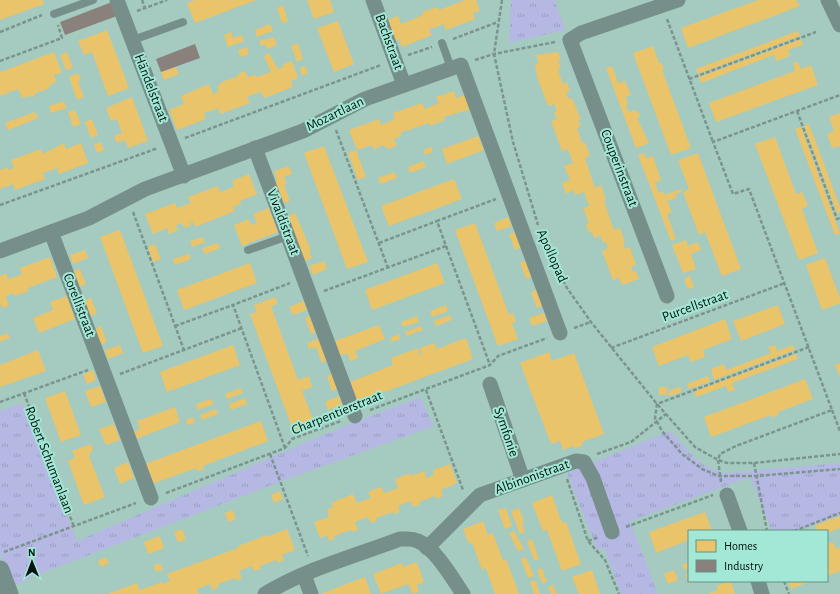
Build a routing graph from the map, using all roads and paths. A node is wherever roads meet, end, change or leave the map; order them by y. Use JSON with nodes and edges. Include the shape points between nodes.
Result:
{"nodes":[{"id":1,"x":93,"y":0,"type":"edge"},
{"id":2,"x":118,"y":0,"type":"edge"},
{"id":3,"x":142,"y":0,"type":"edge"},
{"id":4,"x":167,"y":0,"type":"edge"},
{"id":5,"x":373,"y":0,"type":"edge"},
{"id":6,"x":502,"y":0,"type":"edge"},
{"id":7,"x":678,"y":0,"type":"edge"},
{"id":8,"x":828,"y":0,"type":"edge"},
{"id":9,"x":662,"y":5,"type":"junction"},
{"id":10,"x":145,"y":8,"type":"junction"},
{"id":11,"x":54,"y":14,"type":"junction"},
{"id":12,"x":124,"y":15,"type":"junction"},
{"id":13,"x":182,"y":22,"type":"dead end"},
{"id":14,"x":498,"y":22,"type":"junction"},
{"id":15,"x":840,"y":25,"type":"edge"},
{"id":16,"x":0,"y":32,"type":"edge"},
{"id":17,"x":816,"y":32,"type":"dead end"},
{"id":18,"x":133,"y":40,"type":"junction"},
{"id":19,"x":570,"y":40,"type":"junction"},
{"id":20,"x":442,"y":43,"type":"junction"},
{"id":21,"x":494,"y":54,"type":"junction"},
{"id":22,"x":395,"y":59,"type":"junction"},
{"id":23,"x":0,"y":61,"type":"edge"},
{"id":24,"x":456,"y":66,"type":"junction"},
{"id":25,"x":689,"y":79,"type":"junction"},
{"id":26,"x":404,"y":85,"type":"junction"},
{"id":27,"x":840,"y":95,"type":"edge"},
{"id":28,"x":796,"y":111,"type":"junction"},
{"id":29,"x":330,"y":116,"type":"junction"},
{"id":30,"x":713,"y":142,"type":"junction"},
{"id":31,"x":172,"y":143,"type":"junction"},
{"id":32,"x":255,"y":148,"type":"junction"},
{"id":33,"x":184,"y":176,"type":"junction"},
{"id":34,"x":509,"y":194,"type":"junction"},
{"id":35,"x":128,"y":197,"type":"junction"},
{"id":36,"x":0,"y":205,"type":"edge"},
{"id":37,"x":840,"y":218,"type":"edge"},
{"id":38,"x":437,"y":221,"type":"junction"},
{"id":39,"x":539,"y":228,"type":"dead end"},
{"id":40,"x":51,"y":232,"type":"junction"},
{"id":41,"x":288,"y":236,"type":"junction"},
{"id":42,"x":379,"y":243,"type":"junction"},
{"id":43,"x":446,"y":246,"type":"junction"},
{"id":44,"x":546,"y":248,"type":"dead end"},
{"id":45,"x":248,"y":250,"type":"dead end"},
{"id":46,"x":0,"y":251,"type":"edge"},
{"id":47,"x":388,"y":268,"type":"junction"},
{"id":48,"x":304,"y":278,"type":"junction"},
{"id":49,"x":785,"y":283,"type":"junction"},
{"id":50,"x":310,"y":296,"type":"junction"},
{"id":51,"x":667,"y":296,"type":"dead end"},
{"id":52,"x":233,"y":305,"type":"junction"},
{"id":53,"x":591,"y":322,"type":"junction"},
{"id":54,"x":175,"y":326,"type":"junction"},
{"id":55,"x":242,"y":328,"type":"junction"},
{"id":56,"x":560,"y":333,"type":"junction"},
{"id":57,"x":809,"y":346,"type":"junction"},
{"id":58,"x":611,"y":348,"type":"junction"},
{"id":59,"x":184,"y":350,"type":"junction"},
{"id":60,"x":490,"y":365,"type":"junction"},
{"id":61,"x":103,"y":372,"type":"junction"},
{"id":62,"x":490,"y":384,"type":"dead end"},
{"id":63,"x":426,"y":390,"type":"junction"},
{"id":64,"x":24,"y":393,"type":"junction"},
{"id":65,"x":0,"y":402,"type":"edge"},
{"id":66,"x":657,"y":404,"type":"junction"},
{"id":67,"x":832,"y":410,"type":"junction"},
{"id":68,"x":666,"y":414,"type":"junction"},
{"id":69,"x":355,"y":416,"type":"junction"},
{"id":70,"x":840,"y":431,"type":"edge"},
{"id":71,"x":285,"y":448,"type":"junction"},
{"id":72,"x":270,"y":454,"type":"junction"},
{"id":73,"x":840,"y":454,"type":"edge"},
{"id":74,"x":718,"y":460,"type":"junction"},
{"id":75,"x":569,"y":463,"type":"junction"},
{"id":76,"x":754,"y":463,"type":"junction"},
{"id":77,"x":840,"y":469,"type":"edge"},
{"id":78,"x":719,"y":476,"type":"junction"},
{"id":79,"x":756,"y":476,"type":"junction"},
{"id":80,"x":523,"y":480,"type":"junction"},
{"id":81,"x":721,"y":492,"type":"junction"},
{"id":82,"x":151,"y":498,"type":"junction"},
{"id":83,"x":469,"y":506,"type":"junction"},
{"id":84,"x":840,"y":513,"type":"edge"},
{"id":85,"x":74,"y":527,"type":"junction"},
{"id":86,"x":740,"y":530,"type":"edge"},
{"id":87,"x":767,"y":530,"type":"edge"},
{"id":88,"x":797,"y":530,"type":"edge"},
{"id":89,"x":612,"y":532,"type":"junction"},
{"id":90,"x":588,"y":541,"type":"junction"},
{"id":91,"x":427,"y":548,"type":"junction"},
{"id":92,"x":0,"y":554,"type":"edge"},
{"id":93,"x":0,"y":570,"type":"edge"},
{"id":94,"x":309,"y":573,"type":"junction"},
{"id":95,"x":758,"y":582,"type":"edge"},
{"id":96,"x":784,"y":582,"type":"edge"},
{"id":97,"x":9,"y":594,"type":"edge"},
{"id":98,"x":265,"y":594,"type":"edge"},
{"id":99,"x":311,"y":594,"type":"edge"},
{"id":100,"x":463,"y":594,"type":"edge"},
{"id":101,"x":619,"y":594,"type":"edge"},
{"id":102,"x":762,"y":594,"type":"edge"},
{"id":103,"x":789,"y":594,"type":"edge"}],
"edges":[{"from":1,"to":11,"type":"lane"},
{"from":2,"to":12,"type":"street","name":"Händelstraat"},
{"from":3,"to":10,"type":"path"},
{"from":4,"to":10,"type":"path"},
{"from":5,"to":22,"type":"street","name":"Bachstraat"},
{"from":6,"to":14,"type":"path","name":"Apollopad"},
{"from":7,"to":9,"type":"street"},
{"from":8,"to":15,"type":"street"},
{"from":9,"to":19,"type":"street","via":[[581,33]]},
{"from":9,"to":25,"type":"path"},
{"from":10,"to":12,"type":"path"},
{"from":11,"to":16,"type":"path","via":[[51,12]]},
{"from":11,"to":23,"type":"path","via":[[62,38]]},
{"from":12,"to":18,"type":"street","name":"Händelstraat"},
{"from":13,"to":18,"type":"lane"},
{"from":14,"to":20,"type":"path"},
{"from":14,"to":21,"type":"path","name":"Apollopad"},
{"from":17,"to":25,"type":"path"},
{"from":18,"to":31,"type":"street","name":"Händelstraat"},
{"from":19,"to":21,"type":"path"},
{"from":19,"to":51,"type":"street","name":"Couperinstraat"},
{"from":20,"to":22,"type":"path"},
{"from":20,"to":24,"type":"lane"},
{"from":21,"to":24,"type":"path"},
{"from":21,"to":39,"type":"path","name":"Apollopad","via":[[513,142]]},
{"from":22,"to":26,"type":"street","name":"Bachstraat"},
{"from":22,"to":31,"type":"path"},
{"from":24,"to":26,"type":"street","name":"Mozartlaan"},
{"from":24,"to":34,"type":"street","name":"Apollopad"},
{"from":25,"to":30,"type":"path"},
{"from":26,"to":29,"type":"street","name":"Mozartlaan","via":[[365,99]]},
{"from":27,"to":28,"type":"path"},
{"from":28,"to":30,"type":"path"},
{"from":28,"to":37,"type":"path","via":[[837,219]]},
{"from":29,"to":32,"type":"street","name":"Mozartlaan","via":[[303,130]]},
{"from":29,"to":42,"type":"path"},
{"from":30,"to":49,"type":"path","via":[[733,194],[749,189]]},
{"from":31,"to":33,"type":"street","name":"Händelstraat"},
{"from":31,"to":36,"type":"path"},
{"from":32,"to":33,"type":"street","name":"Mozartlaan"},
{"from":32,"to":41,"type":"street","name":"Vivaldistraat"},
{"from":33,"to":35,"type":"street","name":"Mozartlaan"},
{"from":34,"to":38,"type":"path"},
{"from":34,"to":56,"type":"street","name":"Apollopad"},
{"from":35,"to":40,"type":"street","name":"Mozartlaan","via":[[89,218]]},
{"from":35,"to":54,"type":"path"},
{"from":38,"to":42,"type":"path"},
{"from":38,"to":43,"type":"path"},
{"from":40,"to":46,"type":"street","name":"Mozartlaan"},
{"from":40,"to":61,"type":"street","name":"Corellistraat"},
{"from":41,"to":45,"type":"lane"},
{"from":41,"to":48,"type":"street","name":"Vivaldistraat"},
{"from":42,"to":47,"type":"path"},
{"from":43,"to":47,"type":"path"},
{"from":43,"to":60,"type":"path"},
{"from":44,"to":53,"type":"path","name":"Apollopad","via":[[567,288]]},
{"from":47,"to":50,"type":"path"},
{"from":48,"to":50,"type":"street","name":"Vivaldistraat"},
{"from":48,"to":52,"type":"path"},
{"from":49,"to":57,"type":"path"},
{"from":49,"to":58,"type":"path","name":"Purcellstraat"},
{"from":50,"to":69,"type":"street","name":"Vivaldistraat"},
{"from":52,"to":54,"type":"path"},
{"from":52,"to":55,"type":"path"},
{"from":53,"to":56,"type":"path","name":"Charpentierstraat"},
{"from":53,"to":58,"type":"path","name":"Apollopad"},
{"from":54,"to":59,"type":"path"},
{"from":55,"to":59,"type":"path"},
{"from":55,"to":71,"type":"path"},
{"from":56,"to":60,"type":"path","name":"Charpentierstraat","via":[[498,356]]},
{"from":57,"to":66,"type":"path"},
{"from":57,"to":67,"type":"path"},
{"from":58,"to":66,"type":"path","name":"Apollopad"},
{"from":59,"to":61,"type":"path"},
{"from":60,"to":63,"type":"path","name":"Charpentierstraat"},
{"from":61,"to":64,"type":"path","name":"Robert Schumanlaan"},
{"from":61,"to":82,"type":"street","name":"Corellistraat"},
{"from":62,"to":80,"type":"street","name":"Symfonie"},
{"from":63,"to":69,"type":"path","name":"Charpentierstraat"},
{"from":63,"to":83,"type":"path"},
{"from":64,"to":65,"type":"path","name":"Robert Schumanlaan"},
{"from":64,"to":85,"type":"path","name":"Robert Schumanlaan"},
{"from":66,"to":68,"type":"path","name":"Apollopad"},
{"from":66,"to":78,"type":"path","via":[[655,418],[662,431],[682,454],[702,469]]},
{"from":67,"to":70,"type":"path"},
{"from":67,"to":74,"type":"path","via":[[736,446],[720,454]]},
{"from":68,"to":74,"type":"path","name":"Apollopad","via":[[695,447]]},
{"from":68,"to":75,"type":"path","via":[[631,442]]},
{"from":69,"to":71,"type":"path","name":"Charpentierstraat","via":[[292,439]]},
{"from":71,"to":72,"type":"path","name":"Charpentierstraat"},
{"from":72,"to":82,"type":"path","name":"Charpentierstraat"},
{"from":72,"to":94,"type":"path"},
{"from":73,"to":76,"type":"path","name":"Apollopad"},
{"from":74,"to":76,"type":"path","name":"Apollopad","via":[[727,463]]},
{"from":74,"to":78,"type":"path"},
{"from":75,"to":80,"type":"street","name":"Albinonistraat"},
{"from":75,"to":89,"type":"street","name":"Albinonistraat","via":[[584,462]]},
{"from":75,"to":90,"type":"path"},
{"from":76,"to":79,"type":"path"},
{"from":77,"to":79,"type":"path"},
{"from":78,"to":79,"type":"path"},
{"from":78,"to":81,"type":"path"},
{"from":79,"to":87,"type":"path"},
{"from":80,"to":83,"type":"street","name":"Albinonistraat","via":[[480,495]]},
{"from":81,"to":86,"type":"street"},
{"from":81,"to":89,"type":"path"},
{"from":82,"to":85,"type":"path","name":"Charpentierstraat"},
{"from":83,"to":91,"type":"street","name":"Albinonistraat"},
{"from":84,"to":88,"type":"path"},
{"from":85,"to":92,"type":"path","name":"Charpentierstraat"},
{"from":89,"to":90,"type":"path"},
{"from":90,"to":101,"type":"path","via":[[605,560]]},
{"from":91,"to":94,"type":"street","via":[[420,541],[411,538],[400,539]]},
{"from":91,"to":100,"type":"street"},
{"from":93,"to":97,"type":"street"},
{"from":94,"to":98,"type":"street"},
{"from":94,"to":99,"type":"street"},
{"from":95,"to":102,"type":"street"},
{"from":96,"to":103,"type":"path"}]}
